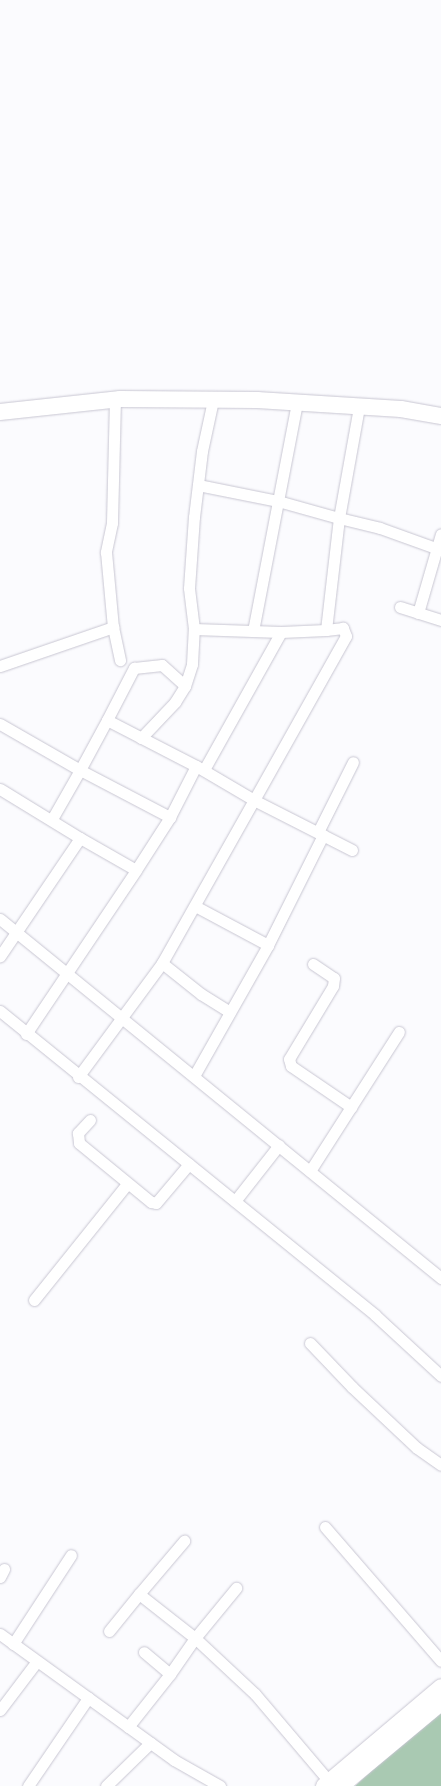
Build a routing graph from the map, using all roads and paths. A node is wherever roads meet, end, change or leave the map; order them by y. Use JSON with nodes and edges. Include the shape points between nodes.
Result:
{"nodes":[{"id":1,"x":114,"y":399,"type":"junction"},
{"id":2,"x":213,"y":400,"type":"junction"},
{"id":3,"x":297,"y":403,"type":"junction"},
{"id":4,"x":359,"y":407,"type":"junction"},
{"id":5,"x":0,"y":412,"type":"edge"},
{"id":6,"x":441,"y":416,"type":"edge"},
{"id":7,"x":198,"y":486,"type":"junction"},
{"id":8,"x":278,"y":501,"type":"junction"},
{"id":9,"x":339,"y":518,"type":"junction"},
{"id":10,"x":441,"y":534,"type":"edge"},
{"id":11,"x":439,"y":549,"type":"edge"},
{"id":12,"x":400,"y":607,"type":"dead end"},
{"id":13,"x":418,"y":613,"type":"junction"},
{"id":14,"x":441,"y":620,"type":"edge"},
{"id":15,"x":113,"y":627,"type":"junction"},
{"id":16,"x":194,"y":629,"type":"junction"},
{"id":17,"x":326,"y":630,"type":"junction"},
{"id":18,"x":254,"y":631,"type":"junction"},
{"id":19,"x":281,"y":632,"type":"junction"},
{"id":20,"x":120,"y":660,"type":"dead end"},
{"id":21,"x":0,"y":666,"type":"edge"},
{"id":22,"x":185,"y":686,"type":"junction"},
{"id":23,"x":107,"y":720,"type":"junction"},
{"id":24,"x":0,"y":724,"type":"edge"},
{"id":25,"x":141,"y":738,"type":"junction"},
{"id":26,"x":353,"y":762,"type":"dead end"},
{"id":27,"x":200,"y":768,"type":"junction"},
{"id":28,"x":80,"y":770,"type":"junction"},
{"id":29,"x":0,"y":789,"type":"edge"},
{"id":30,"x":254,"y":800,"type":"junction"},
{"id":31,"x":170,"y":817,"type":"junction"},
{"id":32,"x":52,"y":820,"type":"junction"},
{"id":33,"x":320,"y":834,"type":"junction"},
{"id":34,"x":80,"y":838,"type":"junction"},
{"id":35,"x":352,"y":850,"type":"dead end"},
{"id":36,"x":136,"y":870,"type":"junction"},
{"id":37,"x":195,"y":906,"type":"junction"},
{"id":38,"x":0,"y":918,"type":"edge"},
{"id":39,"x":17,"y":933,"type":"junction"},
{"id":40,"x":268,"y":945,"type":"junction"},
{"id":41,"x":0,"y":956,"type":"edge"},
{"id":42,"x":162,"y":962,"type":"junction"},
{"id":43,"x":313,"y":964,"type":"dead end"},
{"id":44,"x":68,"y":974,"type":"junction"},
{"id":45,"x":0,"y":1011,"type":"edge"},
{"id":46,"x":230,"y":1012,"type":"junction"},
{"id":47,"x":121,"y":1017,"type":"junction"},
{"id":48,"x":399,"y":1032,"type":"dead end"},
{"id":49,"x":26,"y":1034,"type":"junction"},
{"id":50,"x":194,"y":1076,"type":"junction"},
{"id":51,"x":78,"y":1077,"type":"junction"},
{"id":52,"x":351,"y":1107,"type":"junction"},
{"id":53,"x":90,"y":1120,"type":"dead end"},
{"id":54,"x":279,"y":1145,"type":"junction"},
{"id":55,"x":189,"y":1164,"type":"junction"},
{"id":56,"x":310,"y":1170,"type":"junction"},
{"id":57,"x":127,"y":1184,"type":"junction"},
{"id":58,"x":235,"y":1202,"type":"junction"},
{"id":59,"x":441,"y":1278,"type":"edge"},
{"id":60,"x":34,"y":1300,"type":"dead end"},
{"id":61,"x":310,"y":1343,"type":"dead end"},
{"id":62,"x":441,"y":1376,"type":"edge"},
{"id":63,"x":441,"y":1465,"type":"edge"},
{"id":64,"x":325,"y":1527,"type":"dead end"},
{"id":65,"x":184,"y":1541,"type":"dead end"},
{"id":66,"x":71,"y":1555,"type":"dead end"},
{"id":67,"x":236,"y":1588,"type":"dead end"},
{"id":68,"x":139,"y":1594,"type":"junction"},
{"id":69,"x":109,"y":1631,"type":"dead end"},
{"id":70,"x":0,"y":1634,"type":"edge"},
{"id":71,"x":195,"y":1638,"type":"junction"},
{"id":72,"x":13,"y":1644,"type":"junction"},
{"id":73,"x":144,"y":1652,"type":"dead end"},
{"id":74,"x":37,"y":1661,"type":"junction"},
{"id":75,"x":441,"y":1661,"type":"edge"},
{"id":76,"x":170,"y":1674,"type":"junction"},
{"id":77,"x":441,"y":1687,"type":"edge"},
{"id":78,"x":88,"y":1698,"type":"junction"},
{"id":79,"x":441,"y":1703,"type":"edge"},
{"id":80,"x":0,"y":1710,"type":"edge"},
{"id":81,"x":128,"y":1727,"type":"junction"},
{"id":82,"x":150,"y":1743,"type":"junction"},
{"id":83,"x":332,"y":1785,"type":"edge"},
{"id":84,"x":28,"y":1786,"type":"edge"},
{"id":85,"x":106,"y":1786,"type":"edge"},
{"id":86,"x":220,"y":1786,"type":"edge"}],
"edges":[{"from":1,"to":2,"type":"street"},
{"from":1,"to":5,"type":"street"},
{"from":1,"to":15,"type":"street","via":[[112,523],[106,552]]},
{"from":2,"to":3,"type":"street"},
{"from":2,"to":7,"type":"street"},
{"from":3,"to":4,"type":"street"},
{"from":3,"to":8,"type":"street"},
{"from":4,"to":6,"type":"street"},
{"from":4,"to":9,"type":"street"},
{"from":7,"to":8,"type":"street"},
{"from":7,"to":16,"type":"street","via":[[189,588]]},
{"from":8,"to":9,"type":"street"},
{"from":8,"to":18,"type":"street"},
{"from":9,"to":11,"type":"street","via":[[380,528]]},
{"from":9,"to":17,"type":"street"},
{"from":10,"to":11,"type":"street"},
{"from":11,"to":13,"type":"street"},
{"from":12,"to":13,"type":"street"},
{"from":13,"to":14,"type":"street"},
{"from":15,"to":20,"type":"street"},
{"from":15,"to":21,"type":"street"},
{"from":16,"to":18,"type":"street"},
{"from":16,"to":22,"type":"street","via":[[192,664]]},
{"from":17,"to":19,"type":"street"},
{"from":17,"to":30,"type":"street","via":[[340,628],[346,631],[343,646]]},
{"from":18,"to":19,"type":"street"},
{"from":19,"to":27,"type":"street"},
{"from":22,"to":23,"type":"street","via":[[162,665],[134,668]]},
{"from":22,"to":25,"type":"street"},
{"from":23,"to":25,"type":"street"},
{"from":23,"to":28,"type":"street"},
{"from":24,"to":28,"type":"street"},
{"from":25,"to":27,"type":"street"},
{"from":26,"to":33,"type":"street"},
{"from":27,"to":30,"type":"street"},
{"from":27,"to":31,"type":"street"},
{"from":28,"to":31,"type":"street"},
{"from":28,"to":32,"type":"street"},
{"from":29,"to":32,"type":"street"},
{"from":30,"to":33,"type":"street"},
{"from":30,"to":37,"type":"street"},
{"from":31,"to":36,"type":"street"},
{"from":32,"to":34,"type":"street"},
{"from":33,"to":35,"type":"street"},
{"from":33,"to":40,"type":"street"},
{"from":34,"to":36,"type":"street"},
{"from":34,"to":39,"type":"street"},
{"from":36,"to":44,"type":"street"},
{"from":37,"to":40,"type":"street"},
{"from":37,"to":42,"type":"street"},
{"from":38,"to":39,"type":"street"},
{"from":39,"to":41,"type":"street"},
{"from":39,"to":44,"type":"street"},
{"from":40,"to":46,"type":"street"},
{"from":42,"to":46,"type":"street","via":[[201,994]]},
{"from":42,"to":47,"type":"street"},
{"from":43,"to":52,"type":"street","via":[[334,978],[334,986],[290,1052],[291,1066]]},
{"from":44,"to":47,"type":"street"},
{"from":44,"to":49,"type":"street"},
{"from":45,"to":49,"type":"street"},
{"from":46,"to":50,"type":"street"},
{"from":47,"to":50,"type":"street"},
{"from":47,"to":51,"type":"street"},
{"from":48,"to":52,"type":"street"},
{"from":49,"to":51,"type":"street"},
{"from":50,"to":54,"type":"street"},
{"from":51,"to":55,"type":"street"},
{"from":52,"to":56,"type":"street"},
{"from":53,"to":57,"type":"street","via":[[78,1133],[79,1143]]},
{"from":54,"to":56,"type":"street"},
{"from":54,"to":58,"type":"street"},
{"from":55,"to":57,"type":"street","via":[[156,1203]]},
{"from":55,"to":58,"type":"street"},
{"from":56,"to":59,"type":"street"},
{"from":57,"to":60,"type":"street"},
{"from":58,"to":62,"type":"street","via":[[375,1316]]},
{"from":61,"to":63,"type":"street","via":[[359,1393]]},
{"from":64,"to":75,"type":"street"},
{"from":65,"to":68,"type":"street"},
{"from":66,"to":72,"type":"street"},
{"from":67,"to":71,"type":"street"},
{"from":68,"to":69,"type":"street"},
{"from":68,"to":71,"type":"street"},
{"from":70,"to":72,"type":"street"},
{"from":71,"to":76,"type":"street"},
{"from":71,"to":83,"type":"street","via":[[255,1694]]},
{"from":72,"to":74,"type":"street"},
{"from":73,"to":76,"type":"street"},
{"from":74,"to":78,"type":"street"},
{"from":74,"to":80,"type":"street"},
{"from":76,"to":81,"type":"street"},
{"from":77,"to":83,"type":"street"},
{"from":78,"to":81,"type":"street"},
{"from":78,"to":84,"type":"street"},
{"from":79,"to":83,"type":"street"},
{"from":81,"to":82,"type":"street"},
{"from":82,"to":85,"type":"street"},
{"from":82,"to":86,"type":"street"}]}
